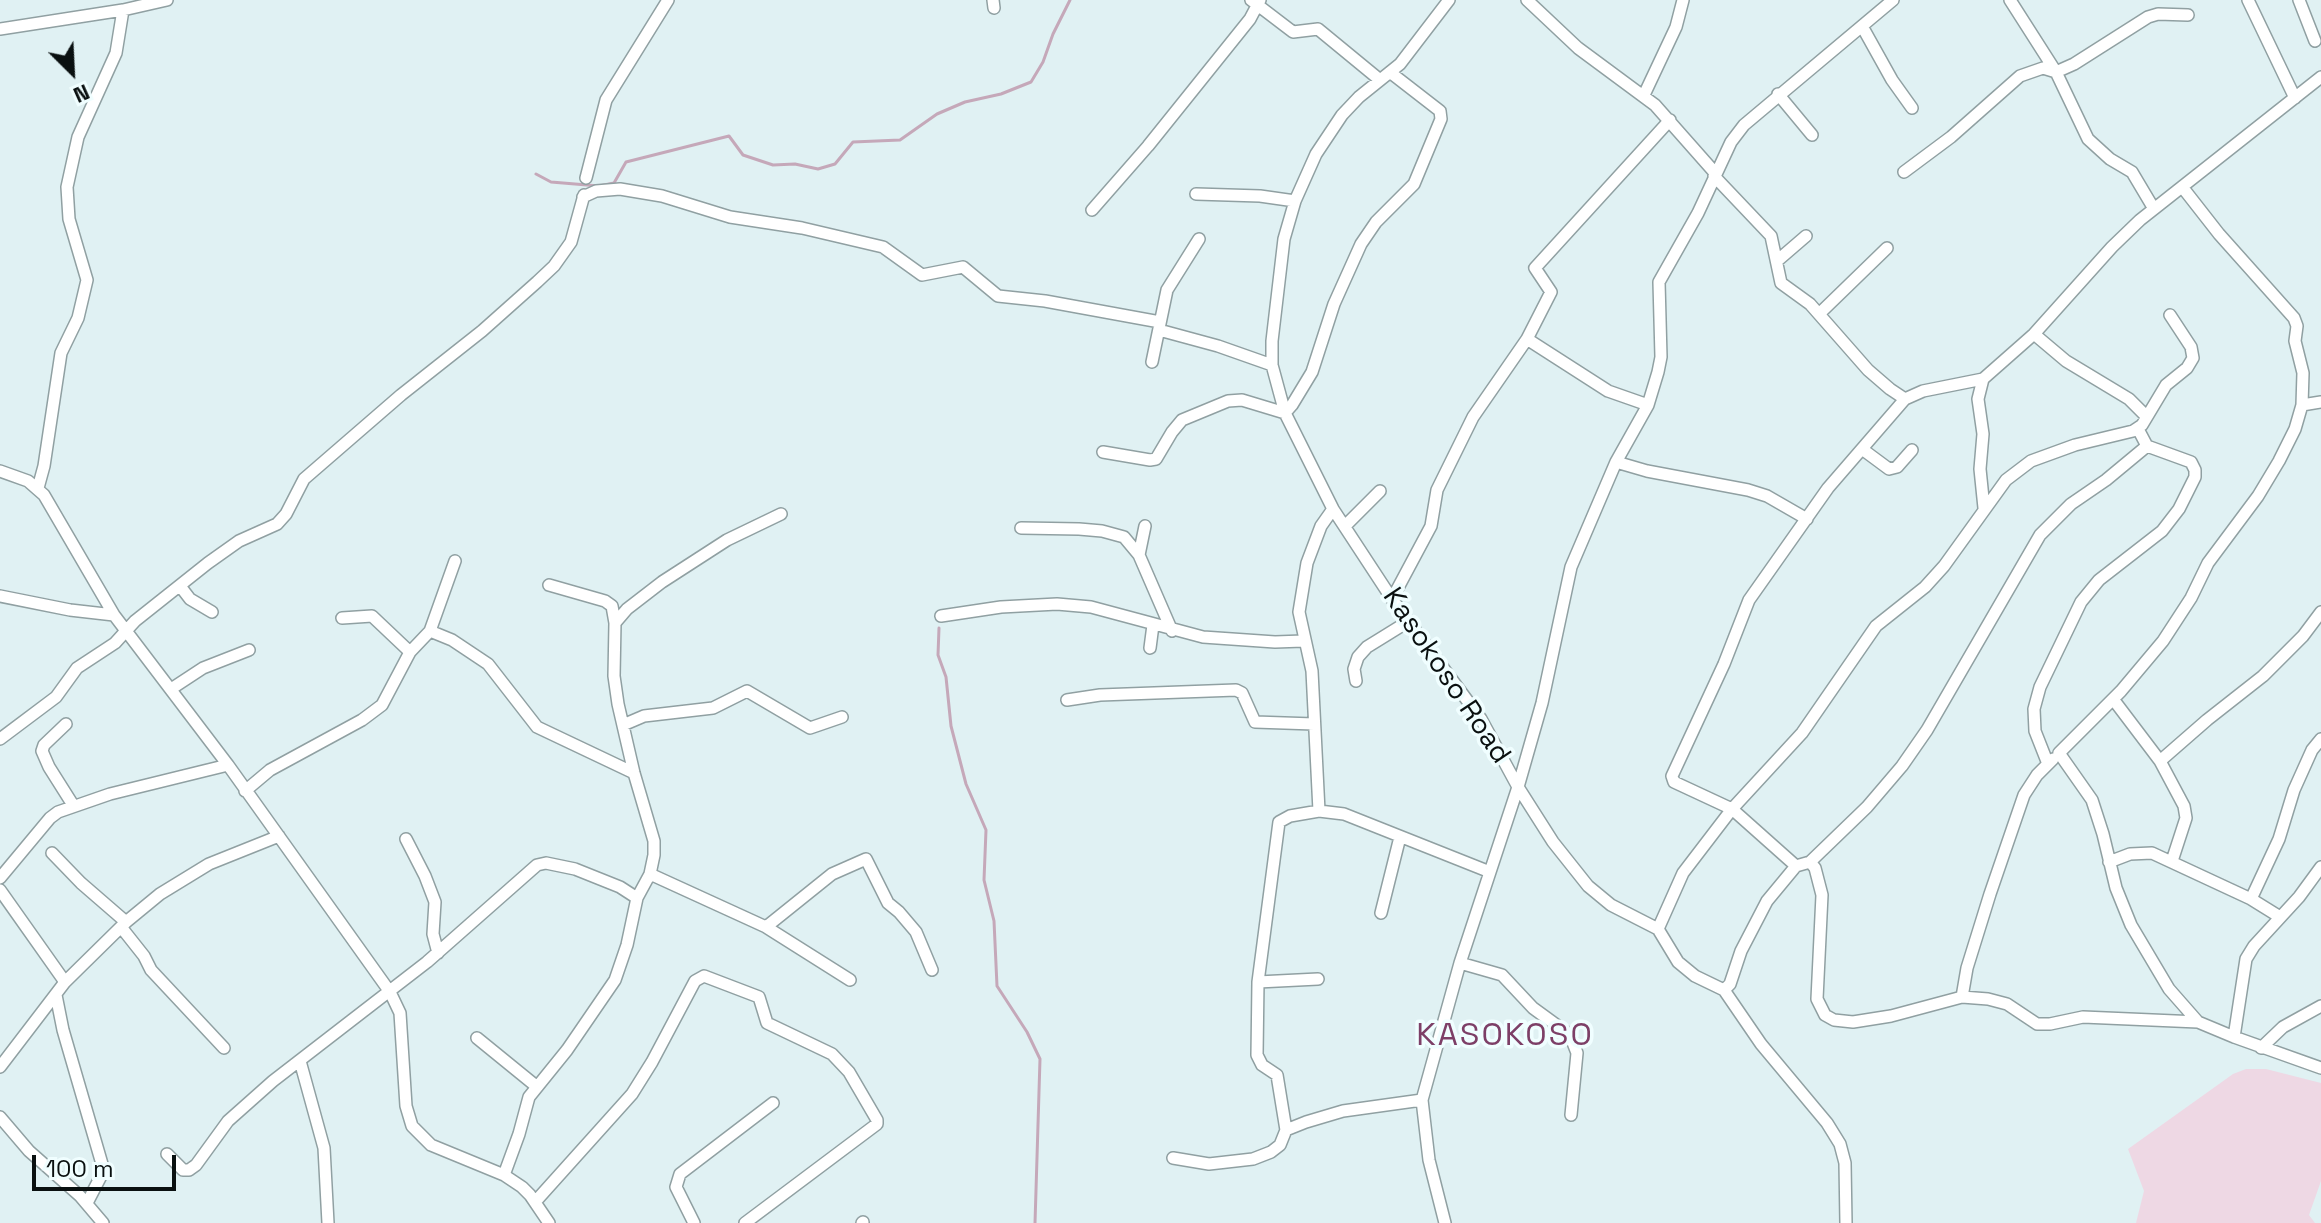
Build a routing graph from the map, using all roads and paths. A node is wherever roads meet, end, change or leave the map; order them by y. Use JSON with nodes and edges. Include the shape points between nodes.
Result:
{"nodes":[{"id":1,"x":167,"y":0,"type":"edge"},
{"id":2,"x":668,"y":0,"type":"edge"},
{"id":3,"x":1449,"y":0,"type":"edge"},
{"id":4,"x":1527,"y":0,"type":"edge"},
{"id":5,"x":1683,"y":0,"type":"edge"},
{"id":6,"x":1893,"y":0,"type":"edge"},
{"id":7,"x":2010,"y":0,"type":"edge"},
{"id":8,"x":2248,"y":0,"type":"edge"},
{"id":9,"x":2299,"y":0,"type":"edge"},
{"id":10,"x":1256,"y":2,"type":"edge"},
{"id":11,"x":123,"y":10,"type":"junction"},
{"id":12,"x":2188,"y":15,"type":"dead end"},
{"id":13,"x":1863,"y":28,"type":"junction"},
{"id":14,"x":0,"y":29,"type":"edge"},
{"id":15,"x":2315,"y":41,"type":"dead end"},
{"id":16,"x":2056,"y":72,"type":"junction"},
{"id":17,"x":1386,"y":77,"type":"junction"},
{"id":18,"x":2321,"y":77,"type":"edge"},
{"id":19,"x":1778,"y":94,"type":"junction"},
{"id":20,"x":1644,"y":95,"type":"junction"},
{"id":21,"x":2295,"y":98,"type":"junction"},
{"id":22,"x":1912,"y":108,"type":"dead end"},
{"id":23,"x":1670,"y":120,"type":"junction"},
{"id":24,"x":1812,"y":135,"type":"dead end"},
{"id":25,"x":1904,"y":172,"type":"dead end"},
{"id":26,"x":1715,"y":175,"type":"junction"},
{"id":27,"x":586,"y":178,"type":"dead end"},
{"id":28,"x":2183,"y":188,"type":"junction"},
{"id":29,"x":1196,"y":194,"type":"dead end"},
{"id":30,"x":1295,"y":201,"type":"junction"},
{"id":31,"x":2154,"y":209,"type":"junction"},
{"id":32,"x":1092,"y":210,"type":"dead end"},
{"id":33,"x":1806,"y":236,"type":"dead end"},
{"id":34,"x":1199,"y":239,"type":"dead end"},
{"id":35,"x":1887,"y":248,"type":"dead end"},
{"id":36,"x":1777,"y":261,"type":"junction"},
{"id":37,"x":1819,"y":314,"type":"junction"},
{"id":38,"x":2170,"y":315,"type":"dead end"},
{"id":39,"x":1159,"y":326,"type":"junction"},
{"id":40,"x":2034,"y":334,"type":"junction"},
{"id":41,"x":1527,"y":339,"type":"junction"},
{"id":42,"x":1152,"y":362,"type":"dead end"},
{"id":43,"x":1272,"y":365,"type":"junction"},
{"id":44,"x":1983,"y":379,"type":"junction"},
{"id":45,"x":1905,"y":399,"type":"junction"},
{"id":46,"x":2321,"y":402,"type":"edge"},
{"id":47,"x":1648,"y":405,"type":"junction"},
{"id":48,"x":2302,"y":405,"type":"junction"},
{"id":49,"x":1285,"y":413,"type":"junction"},
{"id":50,"x":2146,"y":416,"type":"junction"},
{"id":51,"x":2138,"y":429,"type":"junction"},
{"id":52,"x":2147,"y":446,"type":"junction"},
{"id":53,"x":1862,"y":449,"type":"junction"},
{"id":54,"x":1912,"y":450,"type":"dead end"},
{"id":55,"x":1103,"y":452,"type":"dead end"},
{"id":56,"x":1616,"y":462,"type":"junction"},
{"id":57,"x":0,"y":471,"type":"edge"},
{"id":58,"x":38,"y":488,"type":"junction"},
{"id":59,"x":1380,"y":491,"type":"dead end"},
{"id":60,"x":1984,"y":508,"type":"junction"},
{"id":61,"x":1333,"y":509,"type":"junction"},
{"id":62,"x":781,"y":514,"type":"dead end"},
{"id":63,"x":1807,"y":519,"type":"junction"},
{"id":64,"x":1145,"y":526,"type":"dead end"},
{"id":65,"x":1345,"y":526,"type":"junction"},
{"id":66,"x":1021,"y":528,"type":"dead end"},
{"id":67,"x":1139,"y":555,"type":"junction"},
{"id":68,"x":455,"y":561,"type":"dead end"},
{"id":69,"x":549,"y":585,"type":"dead end"},
{"id":70,"x":180,"y":586,"type":"junction"},
{"id":71,"x":0,"y":596,"type":"edge"},
{"id":72,"x":1392,"y":599,"type":"junction"},
{"id":73,"x":212,"y":612,"type":"dead end"},
{"id":74,"x":2321,"y":612,"type":"edge"},
{"id":75,"x":114,"y":615,"type":"junction"},
{"id":76,"x":941,"y":616,"type":"dead end"},
{"id":77,"x":342,"y":618,"type":"dead end"},
{"id":78,"x":1409,"y":621,"type":"junction"},
{"id":79,"x":615,"y":623,"type":"junction"},
{"id":80,"x":1153,"y":625,"type":"junction"},
{"id":81,"x":127,"y":631,"type":"junction"},
{"id":82,"x":430,"y":631,"type":"junction"},
{"id":83,"x":1172,"y":631,"type":"junction"},
{"id":84,"x":1303,"y":641,"type":"junction"},
{"id":85,"x":1150,"y":648,"type":"dead end"},
{"id":86,"x":249,"y":650,"type":"dead end"},
{"id":87,"x":410,"y":652,"type":"junction"},
{"id":88,"x":1356,"y":681,"type":"dead end"},
{"id":89,"x":171,"y":689,"type":"junction"},
{"id":90,"x":2113,"y":699,"type":"junction"},
{"id":91,"x":1067,"y":700,"type":"dead end"},
{"id":92,"x":842,"y":717,"type":"dead end"},
{"id":93,"x":66,"y":724,"type":"dead end"},
{"id":94,"x":1314,"y":724,"type":"junction"},
{"id":95,"x":623,"y":725,"type":"junction"},
{"id":96,"x":0,"y":739,"type":"edge"},
{"id":97,"x":2321,"y":739,"type":"edge"},
{"id":98,"x":2059,"y":753,"type":"junction"},
{"id":99,"x":2160,"y":761,"type":"junction"},
{"id":100,"x":2048,"y":764,"type":"junction"},
{"id":101,"x":228,"y":765,"type":"junction"},
{"id":102,"x":634,"y":773,"type":"junction"},
{"id":103,"x":1518,"y":787,"type":"junction"},
{"id":104,"x":245,"y":791,"type":"junction"},
{"id":105,"x":73,"y":805,"type":"junction"},
{"id":106,"x":1732,"y":809,"type":"junction"},
{"id":107,"x":1319,"y":811,"type":"junction"},
{"id":108,"x":279,"y":836,"type":"junction"},
{"id":109,"x":1400,"y":837,"type":"junction"},
{"id":110,"x":406,"y":839,"type":"dead end"},
{"id":111,"x":52,"y":853,"type":"dead end"},
{"id":112,"x":2172,"y":861,"type":"junction"},
{"id":113,"x":1810,"y":862,"type":"junction"},
{"id":114,"x":2109,"y":862,"type":"junction"},
{"id":115,"x":1796,"y":866,"type":"junction"},
{"id":116,"x":1490,"y":872,"type":"junction"},
{"id":117,"x":650,"y":874,"type":"junction"},
{"id":118,"x":2319,"y":874,"type":"edge"},
{"id":119,"x":0,"y":878,"type":"edge"},
{"id":120,"x":0,"y":890,"type":"edge"},
{"id":121,"x":637,"y":898,"type":"junction"},
{"id":122,"x":2251,"y":899,"type":"junction"},
{"id":123,"x":1381,"y":913,"type":"dead end"},
{"id":124,"x":2280,"y":917,"type":"junction"},
{"id":125,"x":123,"y":925,"type":"junction"},
{"id":126,"x":766,"y":927,"type":"junction"},
{"id":127,"x":1658,"y":929,"type":"junction"},
{"id":128,"x":438,"y":953,"type":"junction"},
{"id":129,"x":1460,"y":963,"type":"junction"},
{"id":130,"x":932,"y":970,"type":"dead end"},
{"id":131,"x":1318,"y":979,"type":"dead end"},
{"id":132,"x":850,"y":980,"type":"dead end"},
{"id":133,"x":65,"y":982,"type":"junction"},
{"id":134,"x":1258,"y":982,"type":"junction"},
{"id":135,"x":1724,"y":990,"type":"junction"},
{"id":136,"x":390,"y":992,"type":"junction"},
{"id":137,"x":56,"y":995,"type":"junction"},
{"id":138,"x":1962,"y":997,"type":"junction"},
{"id":139,"x":2321,"y":1006,"type":"edge"},
{"id":140,"x":2198,"y":1022,"type":"junction"},
{"id":141,"x":2234,"y":1037,"type":"junction"},
{"id":142,"x":477,"y":1038,"type":"dead end"},
{"id":143,"x":224,"y":1048,"type":"dead end"},
{"id":144,"x":2261,"y":1048,"type":"junction"},
{"id":145,"x":300,"y":1061,"type":"junction"},
{"id":146,"x":2321,"y":1063,"type":"edge"},
{"id":147,"x":0,"y":1067,"type":"edge"},
{"id":148,"x":536,"y":1086,"type":"junction"},
{"id":149,"x":1422,"y":1100,"type":"junction"},
{"id":150,"x":773,"y":1103,"type":"dead end"},
{"id":151,"x":1571,"y":1115,"type":"dead end"},
{"id":152,"x":0,"y":1117,"type":"edge"},
{"id":153,"x":1286,"y":1130,"type":"junction"},
{"id":154,"x":5,"y":1132,"type":"edge"},
{"id":155,"x":167,"y":1154,"type":"dead end"},
{"id":156,"x":1173,"y":1158,"type":"dead end"},
{"id":157,"x":504,"y":1175,"type":"junction"},
{"id":158,"x":535,"y":1202,"type":"junction"},
{"id":159,"x":87,"y":1203,"type":"junction"},
{"id":160,"x":103,"y":1223,"type":"edge"},
{"id":161,"x":328,"y":1223,"type":"edge"},
{"id":162,"x":549,"y":1223,"type":"edge"},
{"id":163,"x":694,"y":1223,"type":"edge"},
{"id":164,"x":745,"y":1223,"type":"edge"},
{"id":165,"x":1445,"y":1223,"type":"edge"},
{"id":166,"x":1846,"y":1223,"type":"edge"}],
"edges":[{"from":1,"to":11,"type":"street"},
{"from":2,"to":27,"type":"street","via":[[606,100]]},
{"from":3,"to":17,"type":"street","name":"Kasokoso Road"},
{"from":4,"to":20,"type":"street","via":[[1578,48]]},
{"from":5,"to":20,"type":"street"},
{"from":6,"to":13,"type":"street"},
{"from":7,"to":16,"type":"street"},
{"from":8,"to":21,"type":"street"},
{"from":9,"to":15,"type":"street"},
{"from":10,"to":17,"type":"street","via":[[1293,32],[1318,29]]},
{"from":10,"to":32,"type":"street","via":[[1250,19]]},
{"from":11,"to":14,"type":"street"},
{"from":11,"to":58,"type":"street","via":[[116,53],[78,137],[67,187],[69,219],[87,280],[78,318],[61,353]]},
{"from":12,"to":16,"type":"street","via":[[2148,17],[2089,57]]},
{"from":13,"to":19,"type":"street"},
{"from":13,"to":22,"type":"street"},
{"from":16,"to":25,"type":"street","via":[[2043,68],[2020,76]]},
{"from":16,"to":31,"type":"street","via":[[2088,139],[2132,172]]},
{"from":17,"to":30,"type":"street","name":"Kasokoso Road","via":[[1359,97],[1329,132]]},
{"from":17,"to":49,"type":"street","via":[[1440,111],[1441,119],[1414,184],[1361,244],[1312,372]]},
{"from":18,"to":21,"type":"street"},
{"from":19,"to":24,"type":"street"},
{"from":19,"to":26,"type":"street","via":[[1744,125]]},
{"from":20,"to":23,"type":"street"},
{"from":21,"to":28,"type":"street"},
{"from":23,"to":26,"type":"street"},
{"from":23,"to":41,"type":"street","via":[[1535,268],[1551,292]]},
{"from":26,"to":36,"type":"street","via":[[1767,231]]},
{"from":26,"to":47,"type":"street","via":[[1657,286],[1661,357]]},
{"from":28,"to":31,"type":"street"},
{"from":28,"to":48,"type":"street","via":[[2294,318]]},
{"from":29,"to":30,"type":"street"},
{"from":30,"to":43,"type":"street","name":"Kasokoso Road","via":[[1273,314]]},
{"from":31,"to":40,"type":"street"},
{"from":33,"to":36,"type":"street"},
{"from":34,"to":39,"type":"street","via":[[1167,290]]},
{"from":35,"to":37,"type":"street"},
{"from":36,"to":37,"type":"street","via":[[1781,283]]},
{"from":37,"to":45,"type":"street","via":[[1868,370]]},
{"from":38,"to":50,"type":"street","via":[[2193,358],[2169,380]]},
{"from":39,"to":42,"type":"street"},
{"from":39,"to":43,"type":"street"},
{"from":39,"to":70,"type":"street","via":[[998,296],[963,267],[922,275],[883,247],[730,217],[662,196],[596,191],[584,196],[571,242],[554,266],[304,479],[277,524],[239,541]]},
{"from":40,"to":44,"type":"street"},
{"from":40,"to":50,"type":"street"},
{"from":41,"to":47,"type":"street","via":[[1608,391]]},
{"from":41,"to":72,"type":"street","via":[[1473,417],[1437,490],[1431,526]]},
{"from":43,"to":49,"type":"street","name":"Kasokoso Road"},
{"from":44,"to":45,"type":"street"},
{"from":44,"to":60,"type":"street","via":[[1978,399]]},
{"from":45,"to":53,"type":"street"},
{"from":46,"to":48,"type":"street"},
{"from":47,"to":56,"type":"street"},
{"from":48,"to":90,"type":"street","via":[[2295,429],[2258,496],[2208,563],[2163,641]]},
{"from":49,"to":55,"type":"street","via":[[1236,399],[1182,420],[1156,459]]},
{"from":49,"to":61,"type":"street","name":"Kasokoso Road"},
{"from":50,"to":51,"type":"street"},
{"from":51,"to":52,"type":"street"},
{"from":51,"to":60,"type":"street","via":[[2031,461],[2006,480]]},
{"from":52,"to":100,"type":"street","via":[[2191,462],[2195,477],[2162,531],[2099,580],[2081,602],[2034,709],[2035,731]]},
{"from":52,"to":113,"type":"street","via":[[2071,504],[2040,535],[1911,754],[1867,807]]},
{"from":53,"to":54,"type":"street","via":[[1889,469]]},
{"from":53,"to":63,"type":"street"},
{"from":56,"to":63,"type":"street","via":[[1748,490]]},
{"from":56,"to":103,"type":"street","via":[[1571,567]]},
{"from":57,"to":58,"type":"street"},
{"from":58,"to":75,"type":"street"},
{"from":59,"to":65,"type":"street"},
{"from":60,"to":106,"type":"street","via":[[1932,580],[1876,626],[1802,733]]},
{"from":61,"to":65,"type":"street","name":"Kasokoso Road"},
{"from":61,"to":84,"type":"street","via":[[1321,526],[1302,586]]},
{"from":62,"to":79,"type":"street","via":[[727,540],[662,582]]},
{"from":63,"to":106,"type":"street","via":[[1749,600],[1672,776],[1674,782]]},
{"from":64,"to":67,"type":"street"},
{"from":65,"to":72,"type":"street","name":"Kasokoso Road"},
{"from":66,"to":67,"type":"street","via":[[1115,534]]},
{"from":67,"to":83,"type":"street"},
{"from":68,"to":82,"type":"street"},
{"from":69,"to":79,"type":"street","via":[[609,603]]},
{"from":70,"to":73,"type":"street"},
{"from":70,"to":81,"type":"street"},
{"from":71,"to":75,"type":"street"},
{"from":72,"to":78,"type":"street","name":"Kasokoso Road"},
{"from":74,"to":99,"type":"street","via":[[2263,676]]},
{"from":75,"to":81,"type":"street"},
{"from":76,"to":80,"type":"street","via":[[1057,604],[1091,607]]},
{"from":77,"to":87,"type":"street","via":[[372,616]]},
{"from":78,"to":88,"type":"street","via":[[1363,651],[1354,664]]},
{"from":78,"to":103,"type":"street","name":"Kasokoso Road","via":[[1481,719]]},
{"from":79,"to":95,"type":"street","via":[[614,676]]},
{"from":80,"to":83,"type":"street"},
{"from":80,"to":85,"type":"street"},
{"from":81,"to":89,"type":"street"},
{"from":81,"to":96,"type":"street","via":[[77,668],[56,697]]},
{"from":82,"to":87,"type":"street"},
{"from":82,"to":102,"type":"street","via":[[488,664],[537,727]]},
{"from":83,"to":84,"type":"street"},
{"from":84,"to":94,"type":"street","via":[[1312,671]]},
{"from":86,"to":89,"type":"street","via":[[203,668]]},
{"from":87,"to":104,"type":"street","via":[[382,705],[270,770]]},
{"from":89,"to":101,"type":"street"},
{"from":90,"to":98,"type":"street"},
{"from":90,"to":99,"type":"street"},
{"from":91,"to":94,"type":"street","via":[[1236,690],[1255,722]]},
{"from":92,"to":95,"type":"street","via":[[810,728],[747,691],[713,708],[655,714]]},
{"from":93,"to":105,"type":"street","via":[[42,751]]},
{"from":94,"to":107,"type":"street"},
{"from":95,"to":102,"type":"street"},
{"from":97,"to":122,"type":"street","via":[[2294,790],[2279,839]]},
{"from":98,"to":100,"type":"street"},
{"from":98,"to":114,"type":"street","via":[[2092,800]]},
{"from":99,"to":112,"type":"street","via":[[2186,813]]},
{"from":100,"to":138,"type":"street","via":[[2024,795]]},
{"from":101,"to":104,"type":"street"},
{"from":101,"to":105,"type":"street"},
{"from":102,"to":117,"type":"street","via":[[654,841]]},
{"from":103,"to":116,"type":"street","name":"Kasokoso Road"},
{"from":103,"to":127,"type":"street","via":[[1588,886],[1611,905]]},
{"from":104,"to":108,"type":"street"},
{"from":105,"to":119,"type":"street","via":[[50,818]]},
{"from":106,"to":115,"type":"street"},
{"from":106,"to":127,"type":"street","via":[[1683,873]]},
{"from":107,"to":109,"type":"street","via":[[1344,814]]},
{"from":107,"to":134,"type":"street","via":[[1290,816],[1277,825]]},
{"from":108,"to":125,"type":"street","via":[[198,870]]},
{"from":108,"to":136,"type":"street"},
{"from":109,"to":116,"type":"street"},
{"from":109,"to":123,"type":"street"},
{"from":110,"to":128,"type":"street","via":[[435,902]]},
{"from":111,"to":125,"type":"street"},
{"from":112,"to":114,"type":"street","via":[[2139,852]]},
{"from":112,"to":122,"type":"street"},
{"from":113,"to":115,"type":"street"},
{"from":113,"to":138,"type":"street","via":[[1822,895],[1817,999],[1825,1015],[1853,1022]]},
{"from":114,"to":140,"type":"street","via":[[2141,944]]},
{"from":115,"to":135,"type":"street","via":[[1760,911]]},
{"from":116,"to":129,"type":"street","name":"Kasokoso Road"},
{"from":117,"to":121,"type":"street"},
{"from":117,"to":126,"type":"street"},
{"from":118,"to":124,"type":"street"},
{"from":120,"to":133,"type":"street"},
{"from":121,"to":128,"type":"street","via":[[596,876],[541,863]]},
{"from":121,"to":148,"type":"street","via":[[615,980]]},
{"from":122,"to":124,"type":"street"},
{"from":124,"to":141,"type":"street","via":[[2246,959]]},
{"from":125,"to":133,"type":"street"},
{"from":125,"to":143,"type":"street","via":[[151,970]]},
{"from":126,"to":130,"type":"street","via":[[832,874],[866,859],[888,903],[916,932]]},
{"from":126,"to":132,"type":"street"},
{"from":127,"to":135,"type":"street","via":[[1678,962]]},
{"from":128,"to":136,"type":"street"},
{"from":129,"to":149,"type":"street","name":"Kasokoso Road"},
{"from":129,"to":151,"type":"street","via":[[1502,975],[1533,1008],[1570,1035],[1577,1053]]},
{"from":131,"to":134,"type":"street"},
{"from":133,"to":137,"type":"street"},
{"from":134,"to":153,"type":"street","via":[[1257,1059],[1277,1075]]},
{"from":135,"to":166,"type":"street","via":[[1840,1144]]},
{"from":136,"to":145,"type":"street"},
{"from":136,"to":157,"type":"street","via":[[400,1013],[412,1126],[431,1145]]},
{"from":137,"to":147,"type":"street"},
{"from":137,"to":159,"type":"street","via":[[102,1164]]},
{"from":138,"to":140,"type":"street","via":[[2007,1004],[2037,1024],[2083,1017]]},
{"from":139,"to":144,"type":"street","via":[[2283,1027]]},
{"from":140,"to":141,"type":"street"},
{"from":141,"to":144,"type":"street"},
{"from":142,"to":148,"type":"street"},
{"from":144,"to":146,"type":"street"},
{"from":145,"to":155,"type":"street","via":[[228,1121],[189,1170]]},
{"from":145,"to":161,"type":"street","via":[[324,1148]]},
{"from":148,"to":157,"type":"street"},
{"from":149,"to":153,"type":"street","via":[[1343,1111]]},
{"from":149,"to":165,"type":"street","name":"Kasokoso Road","via":[[1429,1160]]},
{"from":150,"to":163,"type":"street","via":[[680,1174],[676,1187]]},
{"from":152,"to":154,"type":"street"},
{"from":153,"to":156,"type":"street","via":[[1280,1145],[1253,1159],[1209,1164]]},
{"from":154,"to":159,"type":"street"},
{"from":157,"to":158,"type":"street"},
{"from":158,"to":162,"type":"street"},
{"from":158,"to":164,"type":"street","via":[[632,1094],[695,981],[704,976],[759,997],[767,1023],[832,1054],[877,1120]]},
{"from":159,"to":160,"type":"street"}]}
